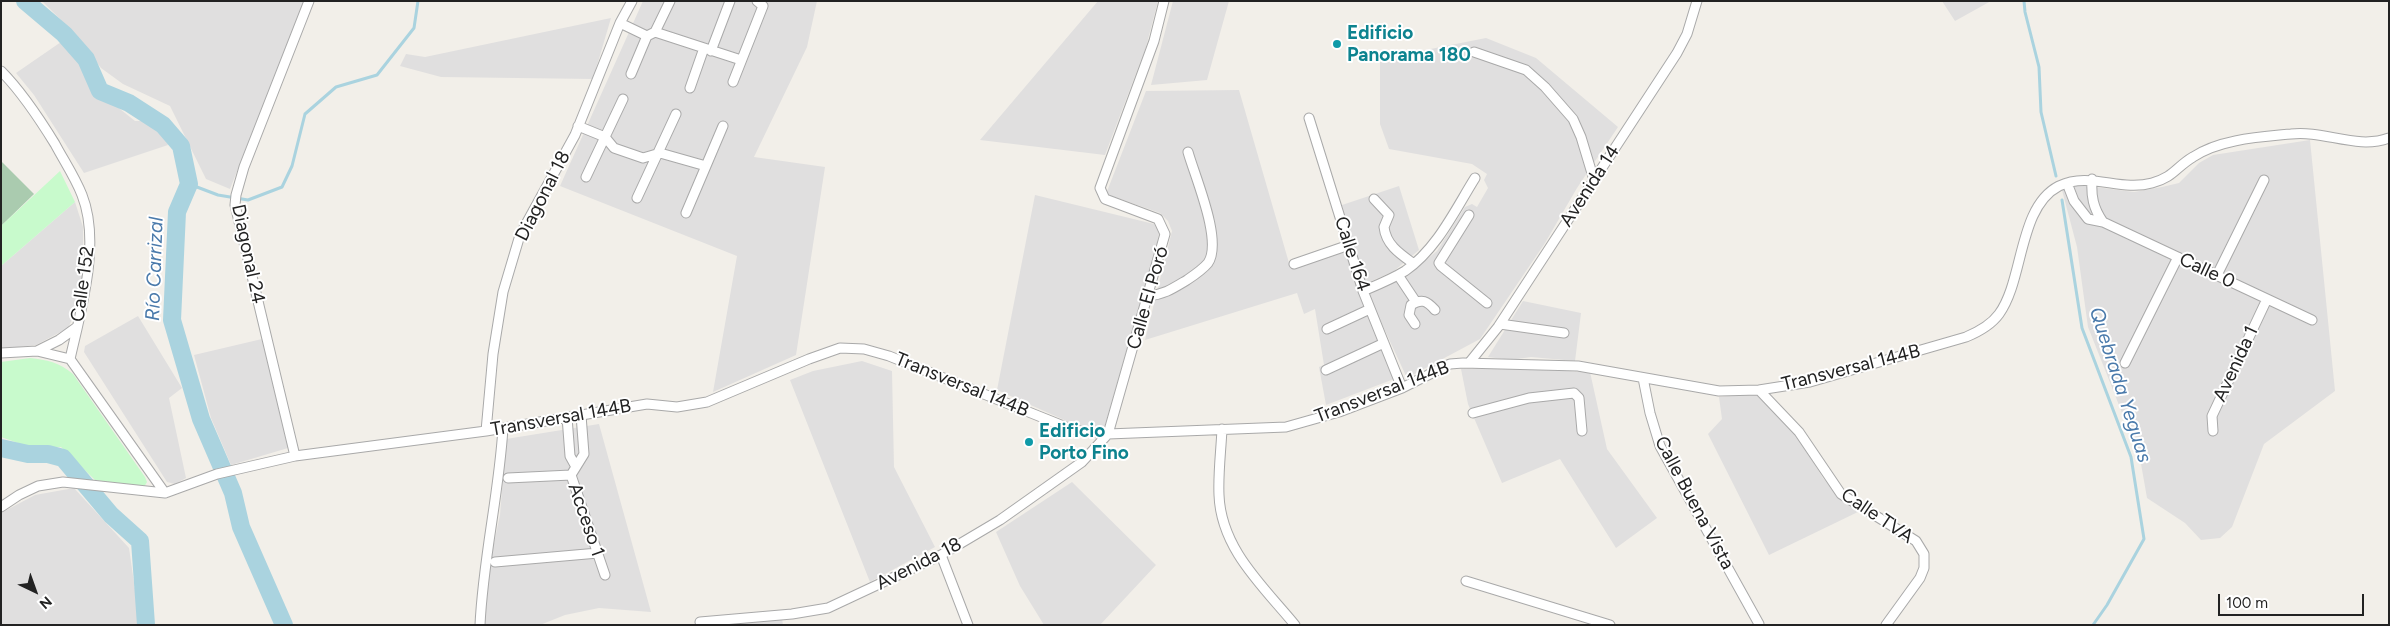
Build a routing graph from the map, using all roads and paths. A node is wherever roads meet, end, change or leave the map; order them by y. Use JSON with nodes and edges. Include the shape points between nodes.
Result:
{"nodes":[{"id":1,"x":309,"y":1,"type":"edge"},
{"id":2,"x":632,"y":1,"type":"edge"},
{"id":3,"x":670,"y":1,"type":"edge"},
{"id":4,"x":730,"y":1,"type":"edge"},
{"id":5,"x":756,"y":1,"type":"edge"},
{"id":6,"x":1164,"y":1,"type":"edge"},
{"id":7,"x":1697,"y":1,"type":"edge"},
{"id":8,"x":620,"y":23,"type":"junction"},
{"id":9,"x":655,"y":32,"type":"junction"},
{"id":10,"x":646,"y":36,"type":"junction"},
{"id":11,"x":708,"y":50,"type":"junction"},
{"id":12,"x":1474,"y":52,"type":"dead end"},
{"id":13,"x":741,"y":60,"type":"junction"},
{"id":14,"x":1,"y":71,"type":"edge"},
{"id":15,"x":631,"y":74,"type":"dead end"},
{"id":16,"x":733,"y":82,"type":"dead end"},
{"id":17,"x":690,"y":88,"type":"dead end"},
{"id":18,"x":623,"y":99,"type":"dead end"},
{"id":19,"x":676,"y":114,"type":"dead end"},
{"id":20,"x":1309,"y":118,"type":"dead end"},
{"id":21,"x":578,"y":126,"type":"junction"},
{"id":22,"x":723,"y":126,"type":"dead end"},
{"id":23,"x":605,"y":138,"type":"junction"},
{"id":24,"x":2389,"y":138,"type":"edge"},
{"id":25,"x":1188,"y":152,"type":"dead end"},
{"id":26,"x":660,"y":153,"type":"junction"},
{"id":27,"x":706,"y":166,"type":"junction"},
{"id":28,"x":586,"y":177,"type":"dead end"},
{"id":29,"x":1475,"y":178,"type":"dead end"},
{"id":30,"x":1594,"y":180,"type":"junction"},
{"id":31,"x":2092,"y":180,"type":"junction"},
{"id":32,"x":2264,"y":180,"type":"dead end"},
{"id":33,"x":2067,"y":183,"type":"junction"},
{"id":34,"x":637,"y":198,"type":"dead end"},
{"id":35,"x":1374,"y":199,"type":"dead end"},
{"id":36,"x":686,"y":213,"type":"dead end"},
{"id":37,"x":1453,"y":213,"type":"junction"},
{"id":38,"x":2103,"y":222,"type":"junction"},
{"id":39,"x":1349,"y":245,"type":"junction"},
{"id":40,"x":2178,"y":257,"type":"junction"},
{"id":41,"x":1294,"y":264,"type":"dead end"},
{"id":42,"x":1414,"y":264,"type":"junction"},
{"id":43,"x":1398,"y":275,"type":"junction"},
{"id":44,"x":2216,"y":275,"type":"junction"},
{"id":45,"x":1363,"y":291,"type":"junction"},
{"id":46,"x":1148,"y":296,"type":"junction"},
{"id":47,"x":2267,"y":299,"type":"junction"},
{"id":48,"x":1416,"y":302,"type":"junction"},
{"id":49,"x":1487,"y":304,"type":"dead end"},
{"id":50,"x":1370,"y":309,"type":"junction"},
{"id":51,"x":1435,"y":310,"type":"dead end"},
{"id":52,"x":2312,"y":320,"type":"dead end"},
{"id":53,"x":1415,"y":324,"type":"dead end"},
{"id":54,"x":1500,"y":324,"type":"junction"},
{"id":55,"x":77,"y":327,"type":"junction"},
{"id":56,"x":1327,"y":329,"type":"dead end"},
{"id":57,"x":1564,"y":333,"type":"dead end"},
{"id":58,"x":1384,"y":344,"type":"junction"},
{"id":59,"x":37,"y":351,"type":"junction"},
{"id":60,"x":1,"y":353,"type":"edge"},
{"id":61,"x":70,"y":359,"type":"junction"},
{"id":62,"x":1469,"y":362,"type":"junction"},
{"id":63,"x":2125,"y":363,"type":"dead end"},
{"id":64,"x":1326,"y":370,"type":"dead end"},
{"id":65,"x":1643,"y":378,"type":"junction"},
{"id":66,"x":982,"y":383,"type":"dead end"},
{"id":67,"x":1402,"y":388,"type":"junction"},
{"id":68,"x":1759,"y":390,"type":"junction"},
{"id":69,"x":982,"y":392,"type":"junction"},
{"id":70,"x":1473,"y":413,"type":"dead end"},
{"id":71,"x":581,"y":415,"type":"junction"},
{"id":72,"x":567,"y":417,"type":"junction"},
{"id":73,"x":504,"y":428,"type":"junction"},
{"id":74,"x":1222,"y":429,"type":"junction"},
{"id":75,"x":486,"y":431,"type":"junction"},
{"id":76,"x":1582,"y":431,"type":"dead end"},
{"id":77,"x":2213,"y":431,"type":"dead end"},
{"id":78,"x":1108,"y":434,"type":"junction"},
{"id":79,"x":294,"y":456,"type":"junction"},
{"id":80,"x":575,"y":465,"type":"junction"},
{"id":81,"x":571,"y":475,"type":"junction"},
{"id":82,"x":508,"y":478,"type":"dead end"},
{"id":83,"x":164,"y":493,"type":"junction"},
{"id":84,"x":1,"y":507,"type":"edge"},
{"id":85,"x":598,"y":553,"type":"junction"},
{"id":86,"x":941,"y":555,"type":"junction"},
{"id":87,"x":495,"y":562,"type":"dead end"},
{"id":88,"x":606,"y":575,"type":"dead end"},
{"id":89,"x":1466,"y":581,"type":"dead end"},
{"id":90,"x":700,"y":622,"type":"dead end"},
{"id":91,"x":1758,"y":624,"type":"dead end"},
{"id":92,"x":480,"y":625,"type":"edge"},
{"id":93,"x":968,"y":625,"type":"edge"},
{"id":94,"x":1295,"y":625,"type":"edge"},
{"id":95,"x":1610,"y":625,"type":"edge"},
{"id":96,"x":1886,"y":625,"type":"edge"}],
"edges":[{"from":1,"to":79,"type":"street","name":"Diagonal 24","via":[[244,168],[235,205]]},
{"from":2,"to":8,"type":"street","name":"Diagonal 18"},
{"from":3,"to":9,"type":"street"},
{"from":4,"to":11,"type":"street"},
{"from":5,"to":13,"type":"street","via":[[762,6]]},
{"from":6,"to":46,"type":"street","name":"Calle El Poró","via":[[1154,41],[1100,188],[1105,199],[1158,219],[1164,229],[1166,234]]},
{"from":7,"to":30,"type":"street","name":"Avenida 14","via":[[1688,34]]},
{"from":8,"to":10,"type":"street"},
{"from":8,"to":21,"type":"street","name":"Diagonal 18"},
{"from":9,"to":10,"type":"street"},
{"from":9,"to":11,"type":"street"},
{"from":10,"to":15,"type":"street"},
{"from":11,"to":13,"type":"street"},
{"from":11,"to":17,"type":"street"},
{"from":12,"to":30,"type":"street","via":[[1526,70],[1545,87],[1573,119]]},
{"from":13,"to":16,"type":"street"},
{"from":14,"to":55,"type":"street","name":"Calle 152","via":[[51,138],[84,203],[89,242],[84,299]]},
{"from":18,"to":23,"type":"street"},
{"from":19,"to":26,"type":"street"},
{"from":20,"to":39,"type":"street","name":"Calle 164"},
{"from":21,"to":23,"type":"street"},
{"from":21,"to":75,"type":"street","name":"Diagonal 18","via":[[520,235],[503,292]]},
{"from":22,"to":27,"type":"street"},
{"from":23,"to":26,"type":"street","via":[[614,148],[643,158]]},
{"from":23,"to":28,"type":"street"},
{"from":24,"to":31,"type":"street","name":"Transversal 144B","via":[[2362,142],[2294,133],[2214,147],[2192,157],[2173,174],[2152,183],[2134,186]]},
{"from":25,"to":46,"type":"street","via":[[1213,234],[1213,250],[1208,263],[1192,276],[1164,294]]},
{"from":26,"to":27,"type":"street"},
{"from":26,"to":34,"type":"street"},
{"from":27,"to":36,"type":"street"},
{"from":29,"to":37,"type":"street"},
{"from":30,"to":54,"type":"street","name":"Avenida 14"},
{"from":31,"to":33,"type":"street","name":"Transversal 144B"},
{"from":31,"to":38,"type":"street","via":[[2095,210]]},
{"from":32,"to":44,"type":"street"},
{"from":33,"to":38,"type":"street","name":"Calle 0","via":[[2088,219]]},
{"from":33,"to":68,"type":"street","name":"Transversal 144B","via":[[2050,192],[2036,209],[2004,306],[1988,325],[1966,337],[1836,375]]},
{"from":35,"to":42,"type":"street","via":[[1389,215],[1384,227],[1393,248]]},
{"from":37,"to":42,"type":"street","via":[[1439,236]]},
{"from":37,"to":49,"type":"street","via":[[1467,218],[1439,263]]},
{"from":38,"to":40,"type":"street","name":"Calle 0"},
{"from":39,"to":41,"type":"street"},
{"from":39,"to":45,"type":"street","name":"Calle 164"},
{"from":40,"to":44,"type":"street","name":"Calle 0"},
{"from":40,"to":63,"type":"street"},
{"from":42,"to":43,"type":"street"},
{"from":43,"to":45,"type":"street"},
{"from":43,"to":48,"type":"street"},
{"from":44,"to":47,"type":"street","name":"Calle 0"},
{"from":45,"to":50,"type":"street","name":"Calle 164"},
{"from":46,"to":78,"type":"street","name":"Calle El Poró"},
{"from":47,"to":52,"type":"street","name":"Calle 0"},
{"from":47,"to":77,"type":"street","name":"Avenida 1","via":[[2212,416]]},
{"from":48,"to":51,"type":"street","via":[[1425,301]]},
{"from":48,"to":53,"type":"street","via":[[1409,309]]},
{"from":50,"to":56,"type":"street"},
{"from":50,"to":58,"type":"street","name":"Calle 164"},
{"from":54,"to":57,"type":"street"},
{"from":54,"to":62,"type":"street","name":"Avenida 14"},
{"from":55,"to":59,"type":"street"},
{"from":55,"to":61,"type":"street","name":"Calle 152"},
{"from":58,"to":64,"type":"street"},
{"from":58,"to":67,"type":"street","name":"Calle 164"},
{"from":59,"to":60,"type":"street"},
{"from":59,"to":61,"type":"street"},
{"from":61,"to":83,"type":"street"},
{"from":62,"to":65,"type":"street","name":"Transversal 144B","via":[[1578,366]]},
{"from":62,"to":67,"type":"street","name":"Transversal 144B","via":[[1450,364]]},
{"from":65,"to":68,"type":"street","name":"Transversal 144B","via":[[1719,391]]},
{"from":65,"to":91,"type":"street","name":"Calle Buena Vista","via":[[1660,446]]},
{"from":66,"to":69,"type":"street"},
{"from":67,"to":74,"type":"street","name":"Transversal 144B","via":[[1339,412],[1286,427]]},
{"from":68,"to":96,"type":"street","name":"Calle TVA","via":[[1799,432],[1841,494],[1916,541],[1924,554],[1920,578]]},
{"from":69,"to":71,"type":"street","name":"Transversal 144B","via":[[889,356],[864,349],[840,348],[707,402],[677,407],[647,404]]},
{"from":69,"to":78,"type":"street","name":"Transversal 144B","via":[[1066,427]]},
{"from":70,"to":76,"type":"street","via":[[1529,398],[1574,393],[1579,398]]},
{"from":71,"to":72,"type":"street","name":"Transversal 144B"},
{"from":71,"to":80,"type":"street","name":"Acceso 1","via":[[584,454]]},
{"from":72,"to":73,"type":"street","name":"Transversal 144B"},
{"from":72,"to":80,"type":"street","name":"Acceso 1","via":[[570,456]]},
{"from":73,"to":75,"type":"street","name":"Transversal 144B"},
{"from":73,"to":92,"type":"street","via":[[482,587]]},
{"from":74,"to":78,"type":"street","name":"Transversal 144B"},
{"from":74,"to":94,"type":"street","via":[[1219,495],[1224,525],[1244,564]]},
{"from":75,"to":79,"type":"street","name":"Transversal 144B"},
{"from":78,"to":86,"type":"street","name":"Avenida 18","via":[[1082,462],[1000,520]]},
{"from":79,"to":83,"type":"street","name":"Transversal 144B","via":[[216,474]]},
{"from":80,"to":81,"type":"street","name":"Acceso 1"},
{"from":81,"to":82,"type":"street"},
{"from":81,"to":85,"type":"street","name":"Acceso 1"},
{"from":83,"to":84,"type":"street","name":"Transversal 144B","via":[[63,482],[38,486]]},
{"from":85,"to":87,"type":"street"},
{"from":85,"to":88,"type":"street","name":"Acceso 1"},
{"from":86,"to":90,"type":"street","name":"Avenida 18","via":[[828,608]]},
{"from":86,"to":93,"type":"street"},
{"from":89,"to":95,"type":"street"}]}
